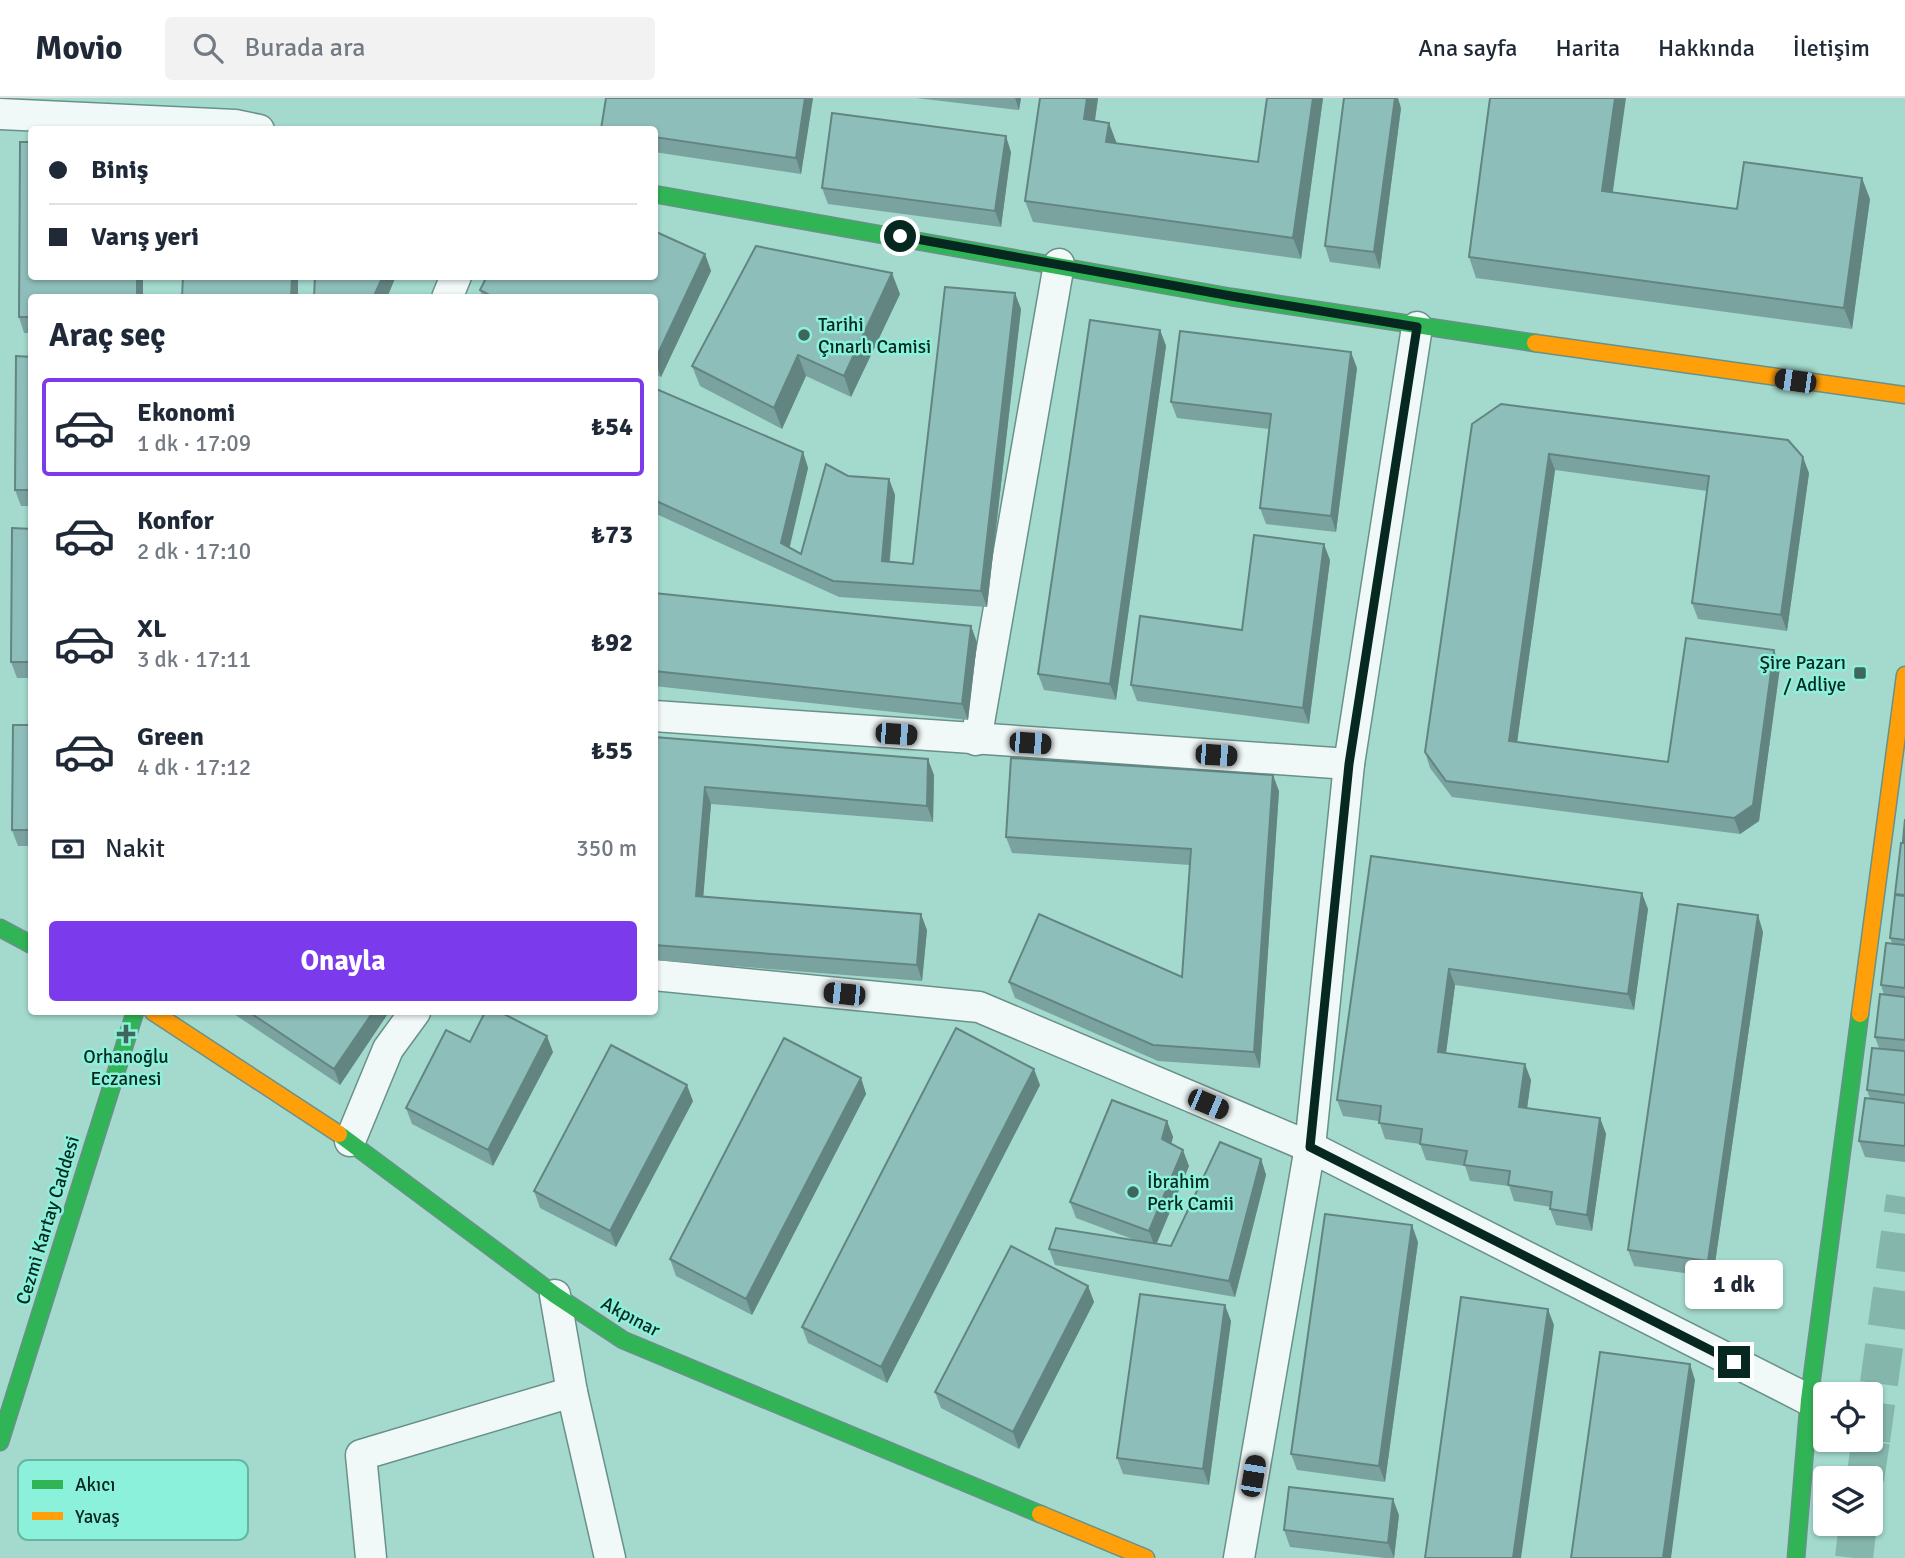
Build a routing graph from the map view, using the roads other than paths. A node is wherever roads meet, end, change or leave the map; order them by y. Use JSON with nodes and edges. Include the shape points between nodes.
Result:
{"nodes":[{"id":1,"x":0,"y":114,"type":"edge"},
{"id":2,"x":240,"y":126,"type":"edge"},
{"id":3,"x":658,"y":195,"type":"edge"},
{"id":4,"x":1059,"y":264,"type":"junction"},
{"id":5,"x":1417,"y":327,"type":"junction"},
{"id":6,"x":1905,"y":395,"type":"edge"},
{"id":7,"x":1905,"y":675,"type":"edge"},
{"id":8,"x":658,"y":716,"type":"edge"},
{"id":9,"x":976,"y":740,"type":"junction"},
{"id":10,"x":1349,"y":764,"type":"junction"},
{"id":11,"x":0,"y":928,"type":"edge"},
{"id":12,"x":28,"y":943,"type":"edge"},
{"id":13,"x":658,"y":975,"type":"edge"},
{"id":14,"x":134,"y":1015,"type":"edge"},
{"id":15,"x":158,"y":1015,"type":"edge"},
{"id":16,"x":413,"y":1015,"type":"edge"},
{"id":17,"x":350,"y":1141,"type":"junction"},
{"id":18,"x":1310,"y":1147,"type":"junction"},
{"id":19,"x":555,"y":1296,"type":"junction"},
{"id":20,"x":572,"y":1392,"type":"junction"},
{"id":21,"x":1809,"y":1401,"type":"junction"},
{"id":22,"x":0,"y":1442,"type":"edge"},
{"id":23,"x":370,"y":1558,"type":"edge"},
{"id":24,"x":610,"y":1558,"type":"edge"},
{"id":25,"x":1146,"y":1558,"type":"edge"},
{"id":26,"x":1239,"y":1558,"type":"edge"},
{"id":27,"x":1796,"y":1558,"type":"edge"}],
"edges":[{"from":1,"to":2,"type":"street"},
{"from":3,"to":4,"type":"main road"},
{"from":4,"to":5,"type":"main road"},
{"from":4,"to":9,"type":"street"},
{"from":5,"to":6,"type":"main road"},
{"from":5,"to":10,"type":"street"},
{"from":7,"to":21,"type":"main road"},
{"from":8,"to":9,"type":"street"},
{"from":9,"to":10,"type":"street"},
{"from":10,"to":18,"type":"street"},
{"from":11,"to":12,"type":"main road"},
{"from":13,"to":18,"type":"street","via":[[979,1007]]},
{"from":14,"to":22,"type":"main road","name":"Cezmi Kartay Caddesi"},
{"from":15,"to":17,"type":"main road","name":"Akpınar"},
{"from":16,"to":17,"type":"street","via":[[388,1049]]},
{"from":17,"to":19,"type":"main road","name":"Akpınar"},
{"from":18,"to":21,"type":"street"},
{"from":18,"to":26,"type":"street"},
{"from":19,"to":20,"type":"street"},
{"from":19,"to":25,"type":"main road","name":"Akpınar","via":[[623,1340]]},
{"from":20,"to":23,"type":"street","via":[[361,1455]]},
{"from":20,"to":24,"type":"street"},
{"from":21,"to":27,"type":"main road"}]}
